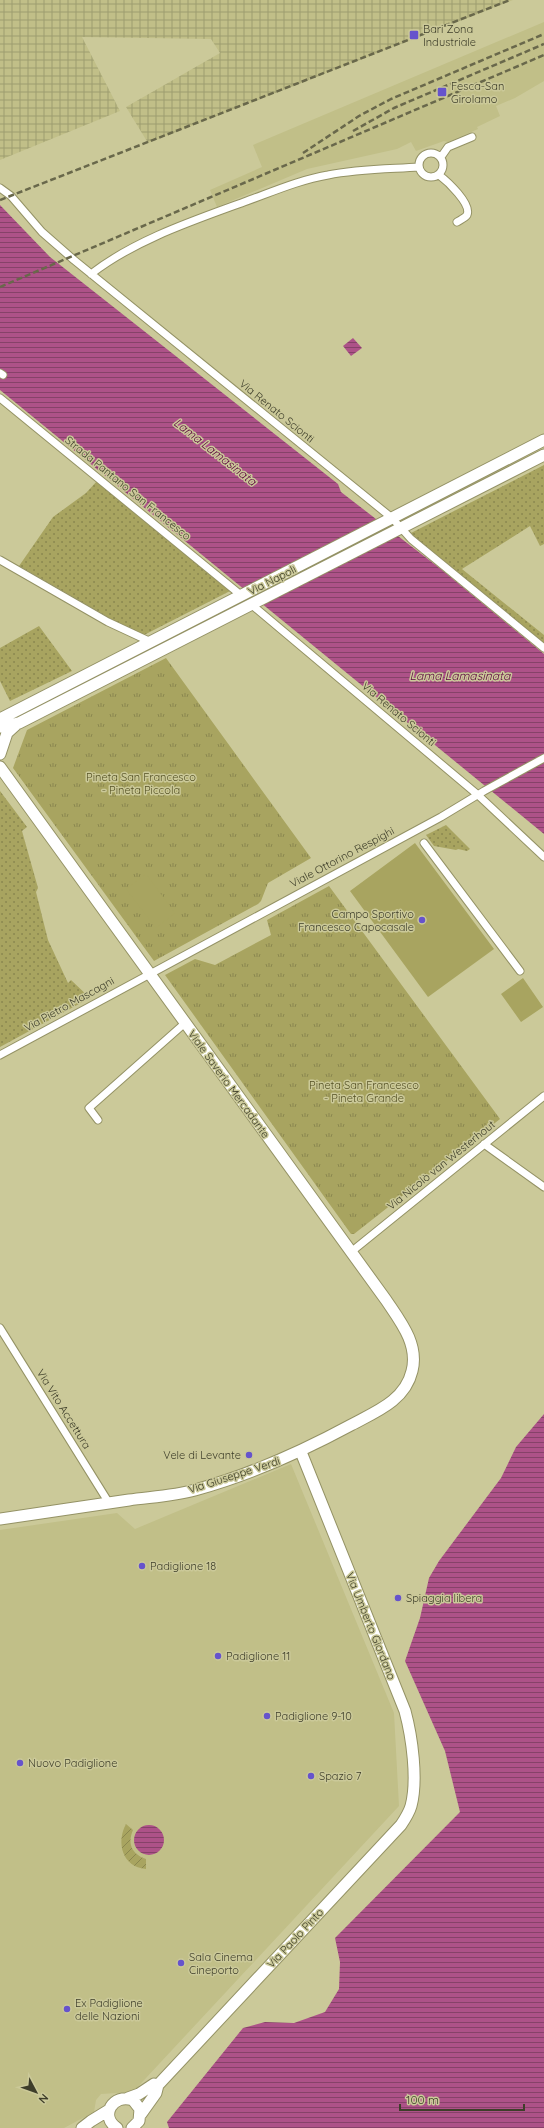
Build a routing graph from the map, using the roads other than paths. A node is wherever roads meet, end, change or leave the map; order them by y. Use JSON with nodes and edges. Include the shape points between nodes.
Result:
{"nodes":[{"id":1,"x":472,"y":137,"type":"dead end"},
{"id":2,"x":441,"y":157,"type":"junction"},
{"id":3,"x":419,"y":167,"type":"junction"},
{"id":4,"x":439,"y":175,"type":"junction"},
{"id":5,"x":0,"y":188,"type":"edge"},
{"id":6,"x":457,"y":222,"type":"dead end"},
{"id":7,"x":91,"y":274,"type":"junction"},
{"id":8,"x":0,"y":398,"type":"edge"},
{"id":9,"x":544,"y":440,"type":"edge"},
{"id":10,"x":544,"y":455,"type":"edge"},
{"id":11,"x":389,"y":520,"type":"junction"},
{"id":12,"x":399,"y":529,"type":"junction"},
{"id":13,"x":0,"y":560,"type":"edge"},
{"id":14,"x":242,"y":596,"type":"junction"},
{"id":15,"x":252,"y":605,"type":"junction"},
{"id":16,"x":151,"y":642,"type":"junction"},
{"id":17,"x":544,"y":648,"type":"edge"},
{"id":18,"x":0,"y":719,"type":"edge"},
{"id":19,"x":19,"y":722,"type":"junction"},
{"id":20,"x":0,"y":727,"type":"edge"},
{"id":21,"x":0,"y":754,"type":"edge"},
{"id":22,"x":544,"y":758,"type":"edge"},
{"id":23,"x":0,"y":767,"type":"edge"},
{"id":24,"x":480,"y":793,"type":"junction"},
{"id":25,"x":424,"y":843,"type":"dead end"},
{"id":26,"x":544,"y":857,"type":"edge"},
{"id":27,"x":520,"y":971,"type":"dead end"},
{"id":28,"x":150,"y":973,"type":"junction"},
{"id":29,"x":185,"y":1023,"type":"junction"},
{"id":30,"x":0,"y":1055,"type":"edge"},
{"id":31,"x":544,"y":1096,"type":"edge"},
{"id":32,"x":98,"y":1120,"type":"dead end"},
{"id":33,"x":484,"y":1144,"type":"junction"},
{"id":34,"x":544,"y":1187,"type":"edge"},
{"id":35,"x":351,"y":1252,"type":"junction"},
{"id":36,"x":0,"y":1328,"type":"edge"},
{"id":37,"x":386,"y":1406,"type":"joint"},
{"id":38,"x":301,"y":1452,"type":"junction"},
{"id":39,"x":109,"y":1503,"type":"junction"},
{"id":40,"x":0,"y":1519,"type":"edge"},
{"id":41,"x":411,"y":1807,"type":"joint"},
{"id":42,"x":158,"y":2085,"type":"junction"},
{"id":43,"x":128,"y":2098,"type":"junction"},
{"id":44,"x":109,"y":2110,"type":"junction"},
{"id":45,"x":138,"y":2123,"type":"edge"},
{"id":46,"x":115,"y":2127,"type":"edge"},
{"id":47,"x":83,"y":2128,"type":"edge"}],
"edges":[{"from":1,"to":2,"type":"street","via":[[448,147]]},
{"from":2,"to":3,"type":"street","via":[[434,153],[427,154],[421,159]]},
{"from":2,"to":4,"type":"street","via":[[444,168]]},
{"from":3,"to":4,"type":"street","via":[[427,177]]},
{"from":3,"to":7,"type":"street","via":[[329,174],[301,181],[216,212],[132,248],[112,258]]},
{"from":4,"to":6,"type":"street","via":[[453,186],[466,206],[466,217]]},
{"from":5,"to":7,"type":"street","name":"Via Renato Scionti","via":[[11,196],[42,232]]},
{"from":7,"to":11,"type":"street","name":"Via Renato Scionti"},
{"from":8,"to":14,"type":"street","name":"Strada Pantano San Francesco"},
{"from":9,"to":11,"type":"main road","name":"Via Napoli"},
{"from":10,"to":12,"type":"main road","name":"Via Napoli"},
{"from":11,"to":12,"type":"street","name":"Via Renato Scionti"},
{"from":11,"to":14,"type":"main road","name":"Via Napoli"},
{"from":12,"to":15,"type":"main road","name":"Via Napoli"},
{"from":12,"to":17,"type":"street","name":"Via Renato Scionti"},
{"from":13,"to":16,"type":"street","via":[[108,622]]},
{"from":14,"to":16,"type":"main road","name":"Via Napoli"},
{"from":15,"to":19,"type":"main road","name":"Via Napoli"},
{"from":15,"to":24,"type":"street","name":"Via Renato Scionti"},
{"from":16,"to":18,"type":"main road","name":"Via Napoli"},
{"from":19,"to":20,"type":"main road","name":"Via Napoli"},
{"from":19,"to":21,"type":"main road","via":[[7,734]]},
{"from":22,"to":24,"type":"street","name":"Viale Ottorino Respighi"},
{"from":23,"to":28,"type":"main road","name":"Viale Saverio Mercadante"},
{"from":24,"to":26,"type":"street","name":"Via Renato Scionti"},
{"from":24,"to":28,"type":"street","name":"Viale Ottorino Respighi","via":[[441,817]]},
{"from":25,"to":27,"type":"street"},
{"from":28,"to":29,"type":"main road","name":"Viale Saverio Mercadante"},
{"from":28,"to":30,"type":"street","name":"Via Pietro Mascagni"},
{"from":29,"to":32,"type":"street","via":[[89,1108]]},
{"from":29,"to":35,"type":"main road","name":"Viale Saverio Mercadante"},
{"from":31,"to":33,"type":"street","name":"Via Nicolò van Westerhout"},
{"from":33,"to":34,"type":"street"},
{"from":33,"to":35,"type":"street","name":"Via Nicolò van Westerhout"},
{"from":35,"to":37,"type":"main road","name":"Viale Saverio Mercadante","via":[[386,1300],[412,1344],[414,1357],[410,1377],[398,1397]]},
{"from":36,"to":39,"type":"street","name":"Via Vito Accettura"},
{"from":37,"to":38,"type":"main road","name":"Via Giuseppe Verdi"},
{"from":38,"to":39,"type":"main road","name":"Via Giuseppe Verdi","via":[[193,1490]]},
{"from":38,"to":41,"type":"main road","name":"Via Umberto Giordano","via":[[405,1711],[412,1752]]},
{"from":39,"to":40,"type":"main road","name":"Via Giuseppe Verdi"},
{"from":41,"to":42,"type":"main road","name":"Via Paolo Pinto","via":[[401,1825]]},
{"from":42,"to":43,"type":"main road","name":"Via Paolo Pinto","via":[[154,2084],[140,2094]]},
{"from":42,"to":45,"type":"main road","name":"Via Paolo Pinto"},
{"from":43,"to":44,"type":"main road","name":"Via Paolo Pinto","via":[[117,2100]]},
{"from":43,"to":45,"type":"main road","via":[[137,2104]]},
{"from":44,"to":46,"type":"main road","via":[[108,2115]]},
{"from":44,"to":47,"type":"main road","name":"Via Paolo Pinto","via":[[91,2120]]},
{"from":46,"to":47,"type":"main road","via":[[100,2125]]}]}
